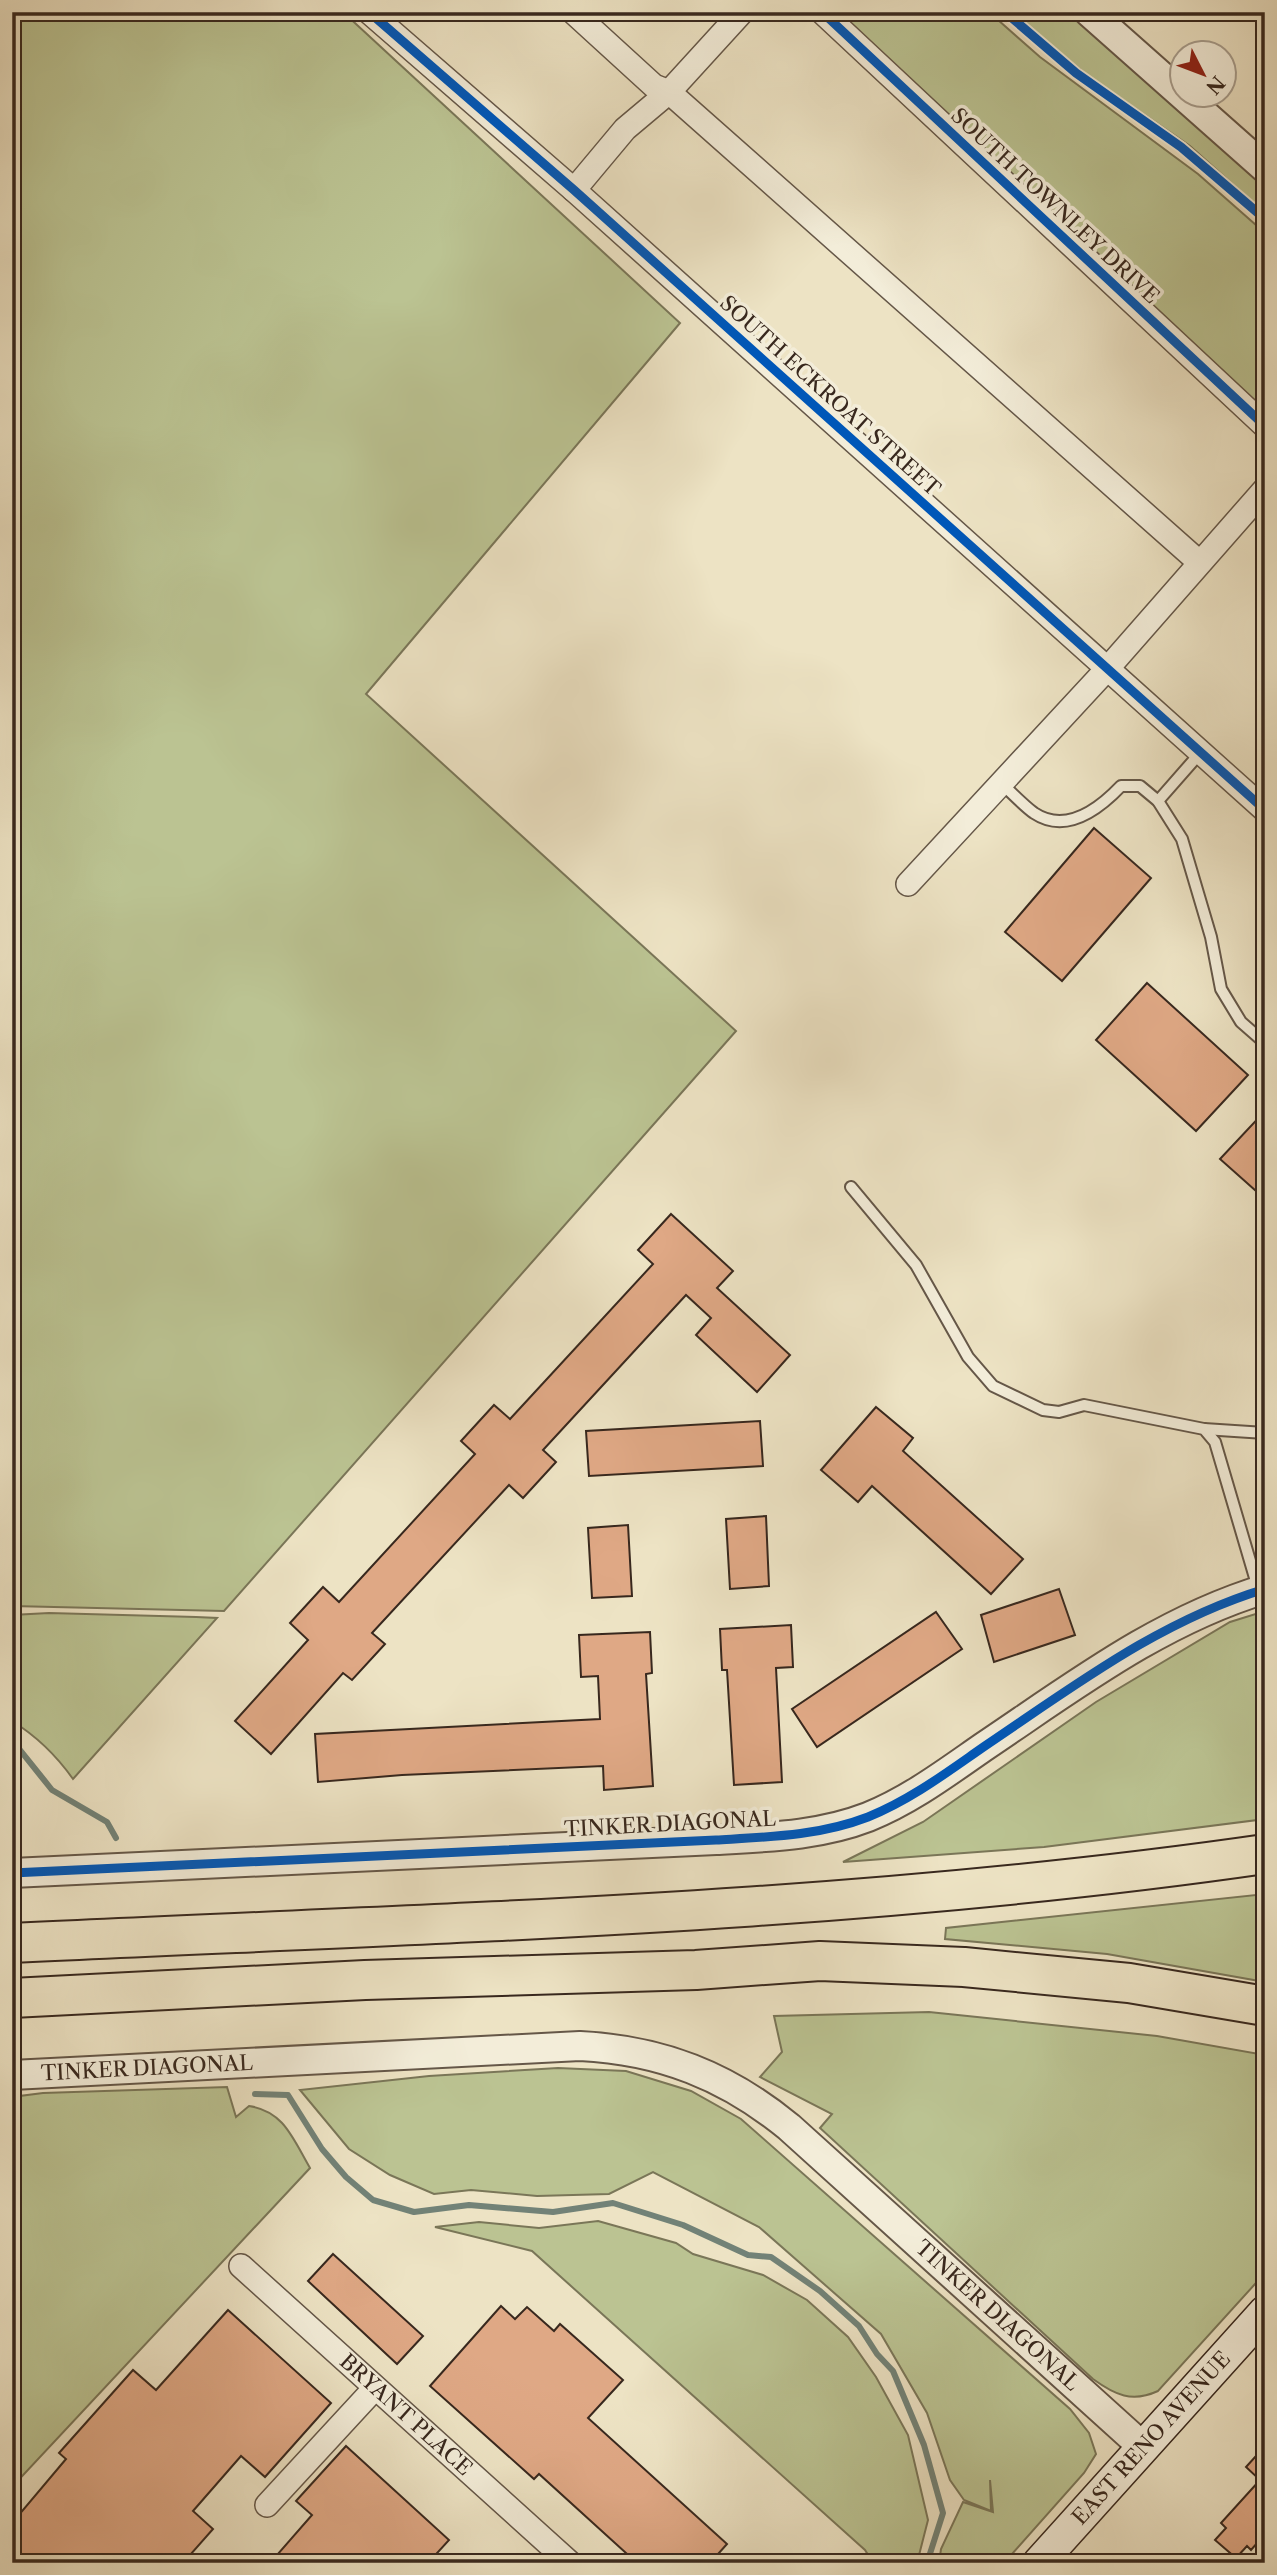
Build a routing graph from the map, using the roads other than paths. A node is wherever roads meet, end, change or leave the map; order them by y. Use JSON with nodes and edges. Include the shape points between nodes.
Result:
{"nodes":[{"id":1,"x":369,"y":12,"type":"edge"},
{"id":2,"x":573,"y":12,"type":"edge"},
{"id":3,"x":742,"y":12,"type":"edge"},
{"id":4,"x":822,"y":12,"type":"edge"},
{"id":5,"x":1089,"y":12,"type":"edge"},
{"id":6,"x":669,"y":92,"type":"junction"},
{"id":7,"x":1265,"y":168,"type":"edge"},
{"id":8,"x":574,"y":190,"type":"junction"},
{"id":9,"x":1265,"y":426,"type":"edge"},
{"id":10,"x":1265,"y":489,"type":"edge"},
{"id":11,"x":1199,"y":562,"type":"junction"},
{"id":12,"x":1108,"y":668,"type":"junction"},
{"id":13,"x":1200,"y":752,"type":"junction"},
{"id":14,"x":1001,"y":783,"type":"junction"},
{"id":15,"x":1157,"y":801,"type":"junction"},
{"id":16,"x":1265,"y":810,"type":"edge"},
{"id":17,"x":908,"y":884,"type":"dead end"},
{"id":18,"x":1265,"y":1043,"type":"edge"},
{"id":19,"x":851,"y":1187,"type":"dead end"},
{"id":20,"x":1204,"y":1429,"type":"junction"},
{"id":21,"x":1265,"y":1433,"type":"edge"},
{"id":22,"x":1262,"y":1590,"type":"edge"},
{"id":23,"x":1265,"y":1854,"type":"edge"},
{"id":24,"x":12,"y":1873,"type":"edge"},
{"id":25,"x":12,"y":1943,"type":"edge"},
{"id":26,"x":696,"y":1970,"type":"junction"},
{"id":27,"x":135,"y":1992,"type":"junction"},
{"id":28,"x":12,"y":1998,"type":"edge"},
{"id":29,"x":12,"y":2006,"type":"edge"},
{"id":30,"x":1265,"y":2006,"type":"edge"},
{"id":31,"x":1265,"y":2033,"type":"edge"},
{"id":32,"x":12,"y":2075,"type":"edge"},
{"id":33,"x":242,"y":2266,"type":"dead end"},
{"id":34,"x":1265,"y":2312,"type":"edge"},
{"id":35,"x":375,"y":2388,"type":"junction"},
{"id":36,"x":1143,"y":2447,"type":"junction"},
{"id":37,"x":267,"y":2505,"type":"dead end"},
{"id":38,"x":570,"y":2563,"type":"edge"},
{"id":39,"x":1039,"y":2563,"type":"edge"}],
"edges":[{"from":1,"to":8,"type":"street","name":"SOUTH ECKROAT STREET"},
{"from":2,"to":6,"type":"street","via":[[654,86]]},
{"from":3,"to":6,"type":"street"},
{"from":4,"to":9,"type":"street","name":"SOUTH TOWNLEY DRIVE"},
{"from":5,"to":7,"type":"street"},
{"from":6,"to":8,"type":"street","via":[[625,129]]},
{"from":6,"to":11,"type":"street"},
{"from":8,"to":12,"type":"street","name":"SOUTH ECKROAT STREET"},
{"from":10,"to":11,"type":"street"},
{"from":11,"to":12,"type":"street"},
{"from":12,"to":13,"type":"street","name":"SOUTH ECKROAT STREET"},
{"from":12,"to":14,"type":"street"},
{"from":13,"to":15,"type":"lane"},
{"from":13,"to":16,"type":"street","name":"SOUTH ECKROAT STREET"},
{"from":14,"to":15,"type":"lane","via":[[1036,815],[1053,820],[1085,817],[1121,786],[1140,786]]},
{"from":14,"to":17,"type":"street"},
{"from":15,"to":18,"type":"lane","via":[[1182,839],[1221,989],[1241,1022]]},
{"from":19,"to":20,"type":"lane","via":[[916,1265],[968,1357],[993,1386],[1043,1410],[1059,1412],[1084,1405]]},
{"from":20,"to":21,"type":"lane"},
{"from":20,"to":22,"type":"lane","via":[[1214,1442]]},
{"from":22,"to":24,"type":"street","name":"TINKER DIAGONAL","via":[[1164,1629],[926,1787],[870,1816],[823,1830],[716,1840]]},
{"from":23,"to":25,"type":"highway","via":[[1017,1885],[789,1906]]},
{"from":26,"to":27,"type":"highway"},
{"from":26,"to":30,"type":"highway","via":[[820,1961],[964,1967],[1129,1983]]},
{"from":26,"to":31,"type":"highway","via":[[957,1989],[1122,2007]]},
{"from":27,"to":28,"type":"highway"},
{"from":27,"to":29,"type":"highway"},
{"from":32,"to":36,"type":"street","name":"TINKER DIAGONAL","via":[[580,2046],[632,2051],[680,2063],[733,2086],[789,2127]]},
{"from":33,"to":35,"type":"street","name":"BRYANT PLACE"},
{"from":34,"to":36,"type":"main road","name":"EAST RENO AVENUE"},
{"from":35,"to":37,"type":"street"},
{"from":35,"to":38,"type":"street","name":"BRYANT PLACE"},
{"from":36,"to":39,"type":"main road","name":"EAST RENO AVENUE"}]}
